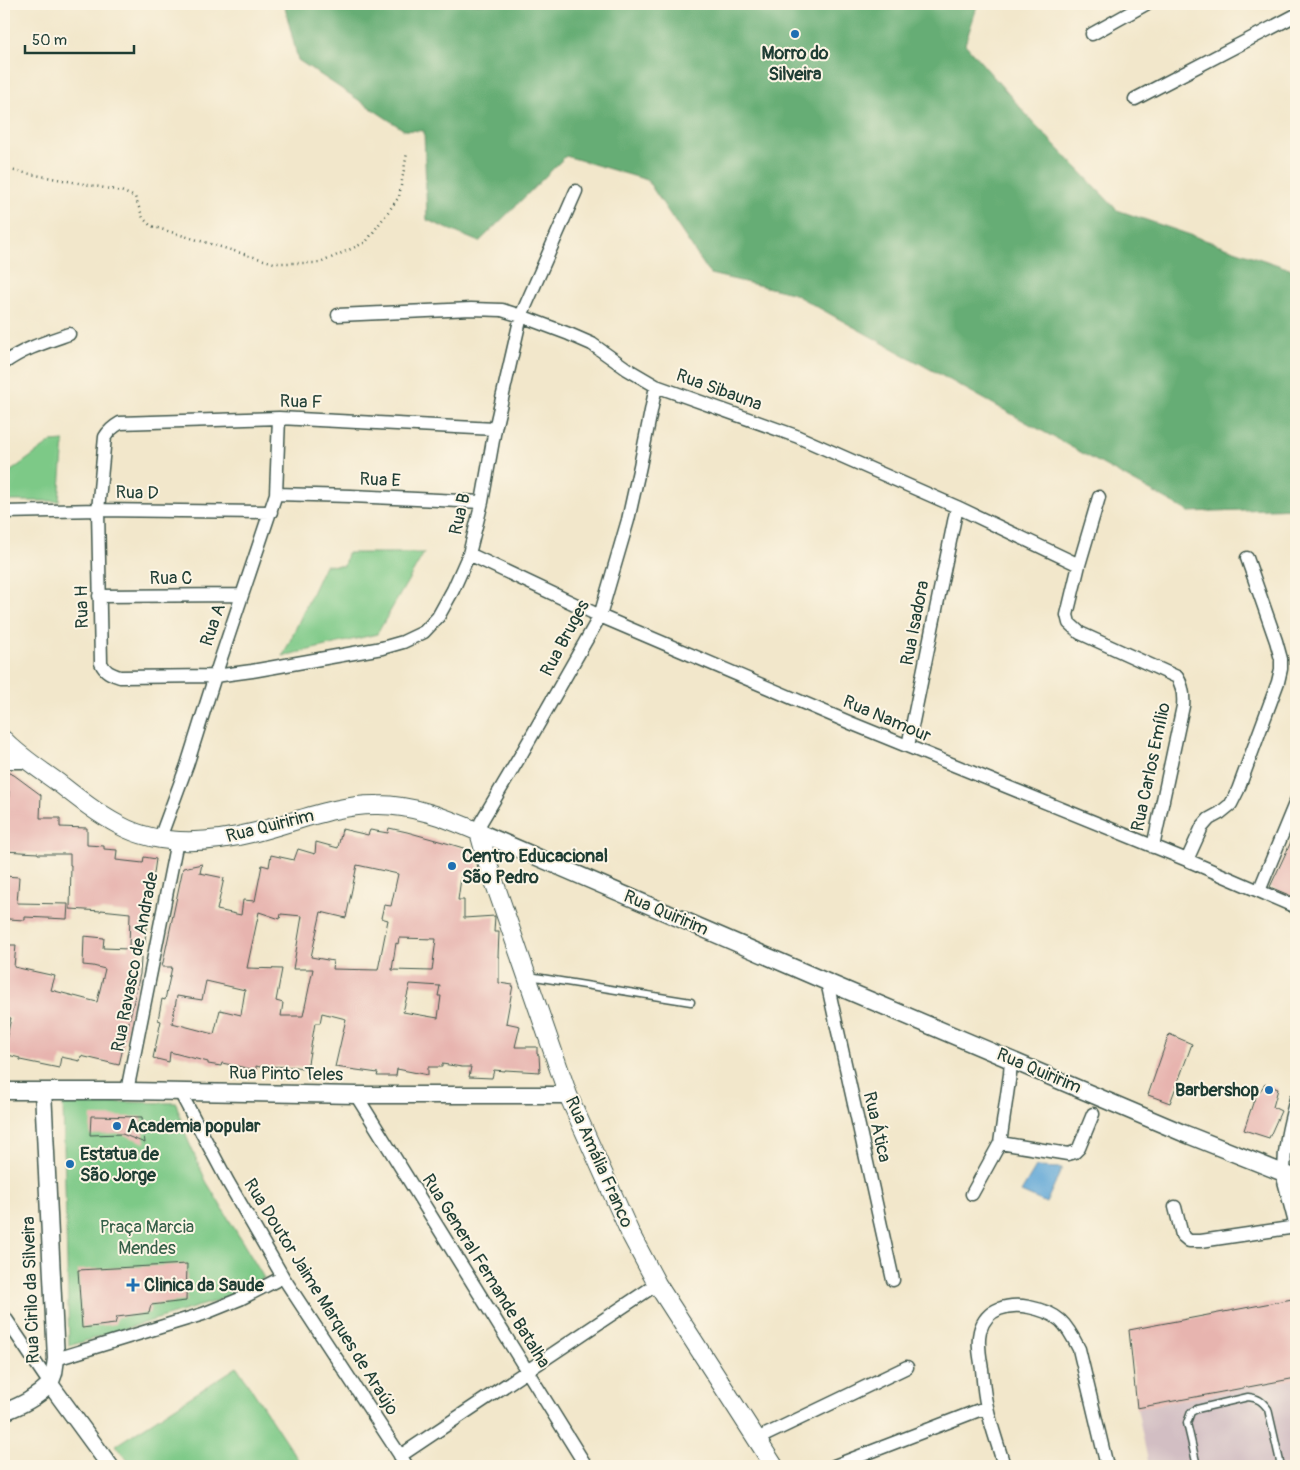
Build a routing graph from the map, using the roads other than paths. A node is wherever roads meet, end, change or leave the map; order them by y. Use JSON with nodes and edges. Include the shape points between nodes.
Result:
{"nodes":[{"id":1,"x":1146,"y":4,"type":"edge"},
{"id":2,"x":1296,"y":15,"type":"edge"},
{"id":3,"x":1092,"y":34,"type":"dead end"},
{"id":4,"x":1135,"y":99,"type":"dead end"},
{"id":5,"x":576,"y":191,"type":"dead end"},
{"id":6,"x":338,"y":315,"type":"dead end"},
{"id":7,"x":521,"y":316,"type":"junction"},
{"id":8,"x":68,"y":334,"type":"dead end"},
{"id":9,"x":4,"y":363,"type":"edge"},
{"id":10,"x":656,"y":386,"type":"junction"},
{"id":11,"x":278,"y":418,"type":"junction"},
{"id":12,"x":495,"y":429,"type":"junction"},
{"id":13,"x":108,"y":431,"type":"joint"},
{"id":14,"x":276,"y":494,"type":"junction"},
{"id":15,"x":1099,"y":497,"type":"dead end"},
{"id":16,"x":482,"y":502,"type":"junction"},
{"id":17,"x":956,"y":506,"type":"junction"},
{"id":18,"x":98,"y":510,"type":"junction"},
{"id":19,"x":4,"y":512,"type":"edge"},
{"id":20,"x":270,"y":512,"type":"junction"},
{"id":21,"x":469,"y":554,"type":"junction"},
{"id":22,"x":1247,"y":558,"type":"dead end"},
{"id":23,"x":1079,"y":565,"type":"junction"},
{"id":24,"x":242,"y":595,"type":"junction"},
{"id":25,"x":100,"y":596,"type":"junction"},
{"id":26,"x":600,"y":616,"type":"junction"},
{"id":27,"x":215,"y":676,"type":"junction"},
{"id":28,"x":4,"y":740,"type":"edge"},
{"id":29,"x":908,"y":746,"type":"junction"},
{"id":30,"x":4,"y":762,"type":"edge"},
{"id":31,"x":30,"y":762,"type":"junction"},
{"id":32,"x":1296,"y":801,"type":"edge"},
{"id":33,"x":479,"y":832,"type":"junction"},
{"id":34,"x":169,"y":839,"type":"junction"},
{"id":35,"x":1153,"y":847,"type":"junction"},
{"id":36,"x":1187,"y":860,"type":"junction"},
{"id":37,"x":1259,"y":892,"type":"junction"},
{"id":38,"x":1296,"y":907,"type":"edge"},
{"id":39,"x":528,"y":976,"type":"junction"},
{"id":40,"x":827,"y":982,"type":"junction"},
{"id":41,"x":691,"y":1002,"type":"dead end"},
{"id":42,"x":1010,"y":1059,"type":"junction"},
{"id":43,"x":4,"y":1091,"type":"edge"},
{"id":44,"x":43,"y":1091,"type":"junction"},
{"id":45,"x":127,"y":1091,"type":"junction"},
{"id":46,"x":180,"y":1092,"type":"junction"},
{"id":47,"x":356,"y":1095,"type":"junction"},
{"id":48,"x":568,"y":1095,"type":"junction"},
{"id":49,"x":1296,"y":1099,"type":"edge"},
{"id":50,"x":1093,"y":1114,"type":"dead end"},
{"id":51,"x":1000,"y":1143,"type":"junction"},
{"id":52,"x":1290,"y":1176,"type":"edge"},
{"id":53,"x":972,"y":1194,"type":"dead end"},
{"id":54,"x":1175,"y":1207,"type":"dead end"},
{"id":55,"x":1296,"y":1219,"type":"edge"},
{"id":56,"x":1296,"y":1227,"type":"edge"},
{"id":57,"x":282,"y":1277,"type":"junction"},
{"id":58,"x":893,"y":1280,"type":"dead end"},
{"id":59,"x":657,"y":1284,"type":"junction"},
{"id":60,"x":4,"y":1316,"type":"edge"},
{"id":61,"x":56,"y":1359,"type":"junction"},
{"id":62,"x":907,"y":1367,"type":"dead end"},
{"id":63,"x":528,"y":1371,"type":"junction"},
{"id":64,"x":50,"y":1384,"type":"junction"},
{"id":65,"x":987,"y":1407,"type":"junction"},
{"id":66,"x":4,"y":1412,"type":"edge"},
{"id":67,"x":757,"y":1439,"type":"junction"},
{"id":68,"x":404,"y":1461,"type":"edge"},
{"id":69,"x":110,"y":1466,"type":"edge"},
{"id":70,"x":586,"y":1466,"type":"edge"},
{"id":71,"x":774,"y":1466,"type":"edge"},
{"id":72,"x":834,"y":1466,"type":"edge"},
{"id":73,"x":1004,"y":1466,"type":"edge"},
{"id":74,"x":1107,"y":1466,"type":"edge"},
{"id":75,"x":1197,"y":1466,"type":"edge"},
{"id":76,"x":1281,"y":1466,"type":"edge"}],
"edges":[{"from":1,"to":3,"type":"street"},
{"from":2,"to":4,"type":"street"},
{"from":5,"to":7,"type":"street","name":"Rua B"},
{"from":6,"to":7,"type":"street","name":"Rua Sibauna","via":[[472,308],[502,310]]},
{"from":7,"to":10,"type":"street","name":"Rua Sibauna","via":[[592,344]]},
{"from":7,"to":12,"type":"street","name":"Rua B"},
{"from":8,"to":9,"type":"street","via":[[35,346]]},
{"from":10,"to":17,"type":"street","name":"Rua Sibauna","via":[[796,436]]},
{"from":10,"to":26,"type":"street","name":"Rua Bruges","via":[[628,520]]},
{"from":11,"to":12,"type":"street","name":"Rua F"},
{"from":11,"to":13,"type":"street","name":"Rua F","via":[[120,423]]},
{"from":11,"to":14,"type":"street","name":"Rua A"},
{"from":12,"to":16,"type":"street","name":"Rua B"},
{"from":13,"to":18,"type":"street","name":"Rua H"},
{"from":14,"to":16,"type":"street","name":"Rua E"},
{"from":14,"to":20,"type":"street","name":"Rua A"},
{"from":15,"to":23,"type":"street","name":"Rua Carlos Emílio"},
{"from":16,"to":21,"type":"street","name":"Rua B"},
{"from":17,"to":23,"type":"street","name":"Rua Sibauna"},
{"from":17,"to":29,"type":"street","name":"Rua Isadora"},
{"from":18,"to":19,"type":"street","name":"Rua D"},
{"from":18,"to":20,"type":"street","name":"Rua D"},
{"from":18,"to":25,"type":"street","name":"Rua H"},
{"from":20,"to":24,"type":"street","name":"Rua A"},
{"from":21,"to":26,"type":"street","name":"Rua Namour"},
{"from":21,"to":27,"type":"street","name":"Rua B","via":[[438,617],[424,632],[382,648]]},
{"from":22,"to":36,"type":"street","via":[[1276,640],[1281,669],[1238,790],[1231,804],[1202,827]]},
{"from":23,"to":35,"type":"street","name":"Rua Carlos Emílio","via":[[1067,615],[1069,623],[1080,633],[1176,677],[1184,694]]},
{"from":24,"to":25,"type":"street","name":"Rua C"},
{"from":24,"to":27,"type":"street","name":"Rua A"},
{"from":25,"to":27,"type":"street","name":"Rua H","via":[[103,669],[120,676]]},
{"from":26,"to":29,"type":"street","name":"Rua Namour"},
{"from":26,"to":33,"type":"street","name":"Rua Bruges","via":[[481,822]]},
{"from":27,"to":34,"type":"street","name":"Rua A","via":[[187,765]]},
{"from":28,"to":31,"type":"main road","name":"Rua Quiririm"},
{"from":29,"to":35,"type":"street","name":"Rua Namour"},
{"from":30,"to":31,"type":"street"},
{"from":31,"to":34,"type":"main road","name":"Rua Quiririm","via":[[121,826],[140,834]]},
{"from":32,"to":37,"type":"street"},
{"from":33,"to":34,"type":"main road","name":"Rua Quiririm","via":[[427,812],[378,805],[354,806],[228,838],[206,841]]},
{"from":33,"to":39,"type":"main road","name":"Rua Amália Franco"},
{"from":33,"to":40,"type":"street","name":"Rua Quiririm"},
{"from":34,"to":45,"type":"street","name":"Rua Ravasco de Andrade"},
{"from":35,"to":36,"type":"street","name":"Rua Namour"},
{"from":36,"to":37,"type":"street","name":"Rua Namour"},
{"from":37,"to":38,"type":"street","name":"Rua Namour"},
{"from":39,"to":41,"type":"lane"},
{"from":39,"to":48,"type":"main road","name":"Rua Amália Franco"},
{"from":40,"to":42,"type":"street","name":"Rua Quiririm"},
{"from":40,"to":58,"type":"street","name":"Rua Ática"},
{"from":42,"to":51,"type":"street"},
{"from":42,"to":52,"type":"street","name":"Rua Quiririm"},
{"from":43,"to":44,"type":"street","name":"Rua Pinto Teles"},
{"from":44,"to":45,"type":"street","name":"Rua Pinto Teles"},
{"from":44,"to":61,"type":"street","name":"Rua Cirilo da Silveira"},
{"from":45,"to":46,"type":"street","name":"Rua Pinto Teles"},
{"from":46,"to":47,"type":"street","name":"Rua Pinto Teles"},
{"from":46,"to":57,"type":"street","name":"Rua Doutor Jaime Marques de Araújo"},
{"from":47,"to":48,"type":"street","name":"Rua Pinto Teles"},
{"from":47,"to":63,"type":"street","name":"Rua General Fernande Batalha"},
{"from":48,"to":59,"type":"main road","name":"Rua Amália Franco","via":[[631,1235]]},
{"from":49,"to":52,"type":"street","via":[[1284,1151]]},
{"from":50,"to":51,"type":"street","via":[[1075,1152],[1068,1154]]},
{"from":51,"to":53,"type":"street"},
{"from":52,"to":55,"type":"street"},
{"from":54,"to":56,"type":"street","via":[[1182,1235],[1189,1241],[1201,1242]]},
{"from":57,"to":61,"type":"street","via":[[203,1314]]},
{"from":57,"to":68,"type":"street","name":"Rua Doutor Jaime Marques de Araújo"},
{"from":59,"to":63,"type":"street"},
{"from":59,"to":67,"type":"main road","name":"Rua Amália Franco"},
{"from":60,"to":64,"type":"street"},
{"from":61,"to":64,"type":"street","name":"Rua Cirilo da Silveira"},
{"from":62,"to":67,"type":"street"},
{"from":63,"to":68,"type":"street"},
{"from":63,"to":70,"type":"street","name":"Rua General Fernande Batalha"},
{"from":64,"to":66,"type":"street","via":[[25,1404]]},
{"from":64,"to":69,"type":"street","name":"Rua Cirilo da Silveira"},
{"from":65,"to":72,"type":"street"},
{"from":65,"to":73,"type":"street"},
{"from":65,"to":74,"type":"street","via":[[978,1347],[984,1320],[998,1308],[1016,1304],[1044,1310],[1060,1319],[1079,1349]]},
{"from":67,"to":71,"type":"main road","name":"Rua Amália Franco"},
{"from":75,"to":76,"type":"lane","via":[[1187,1423],[1191,1412],[1256,1398],[1268,1409]]}]}
